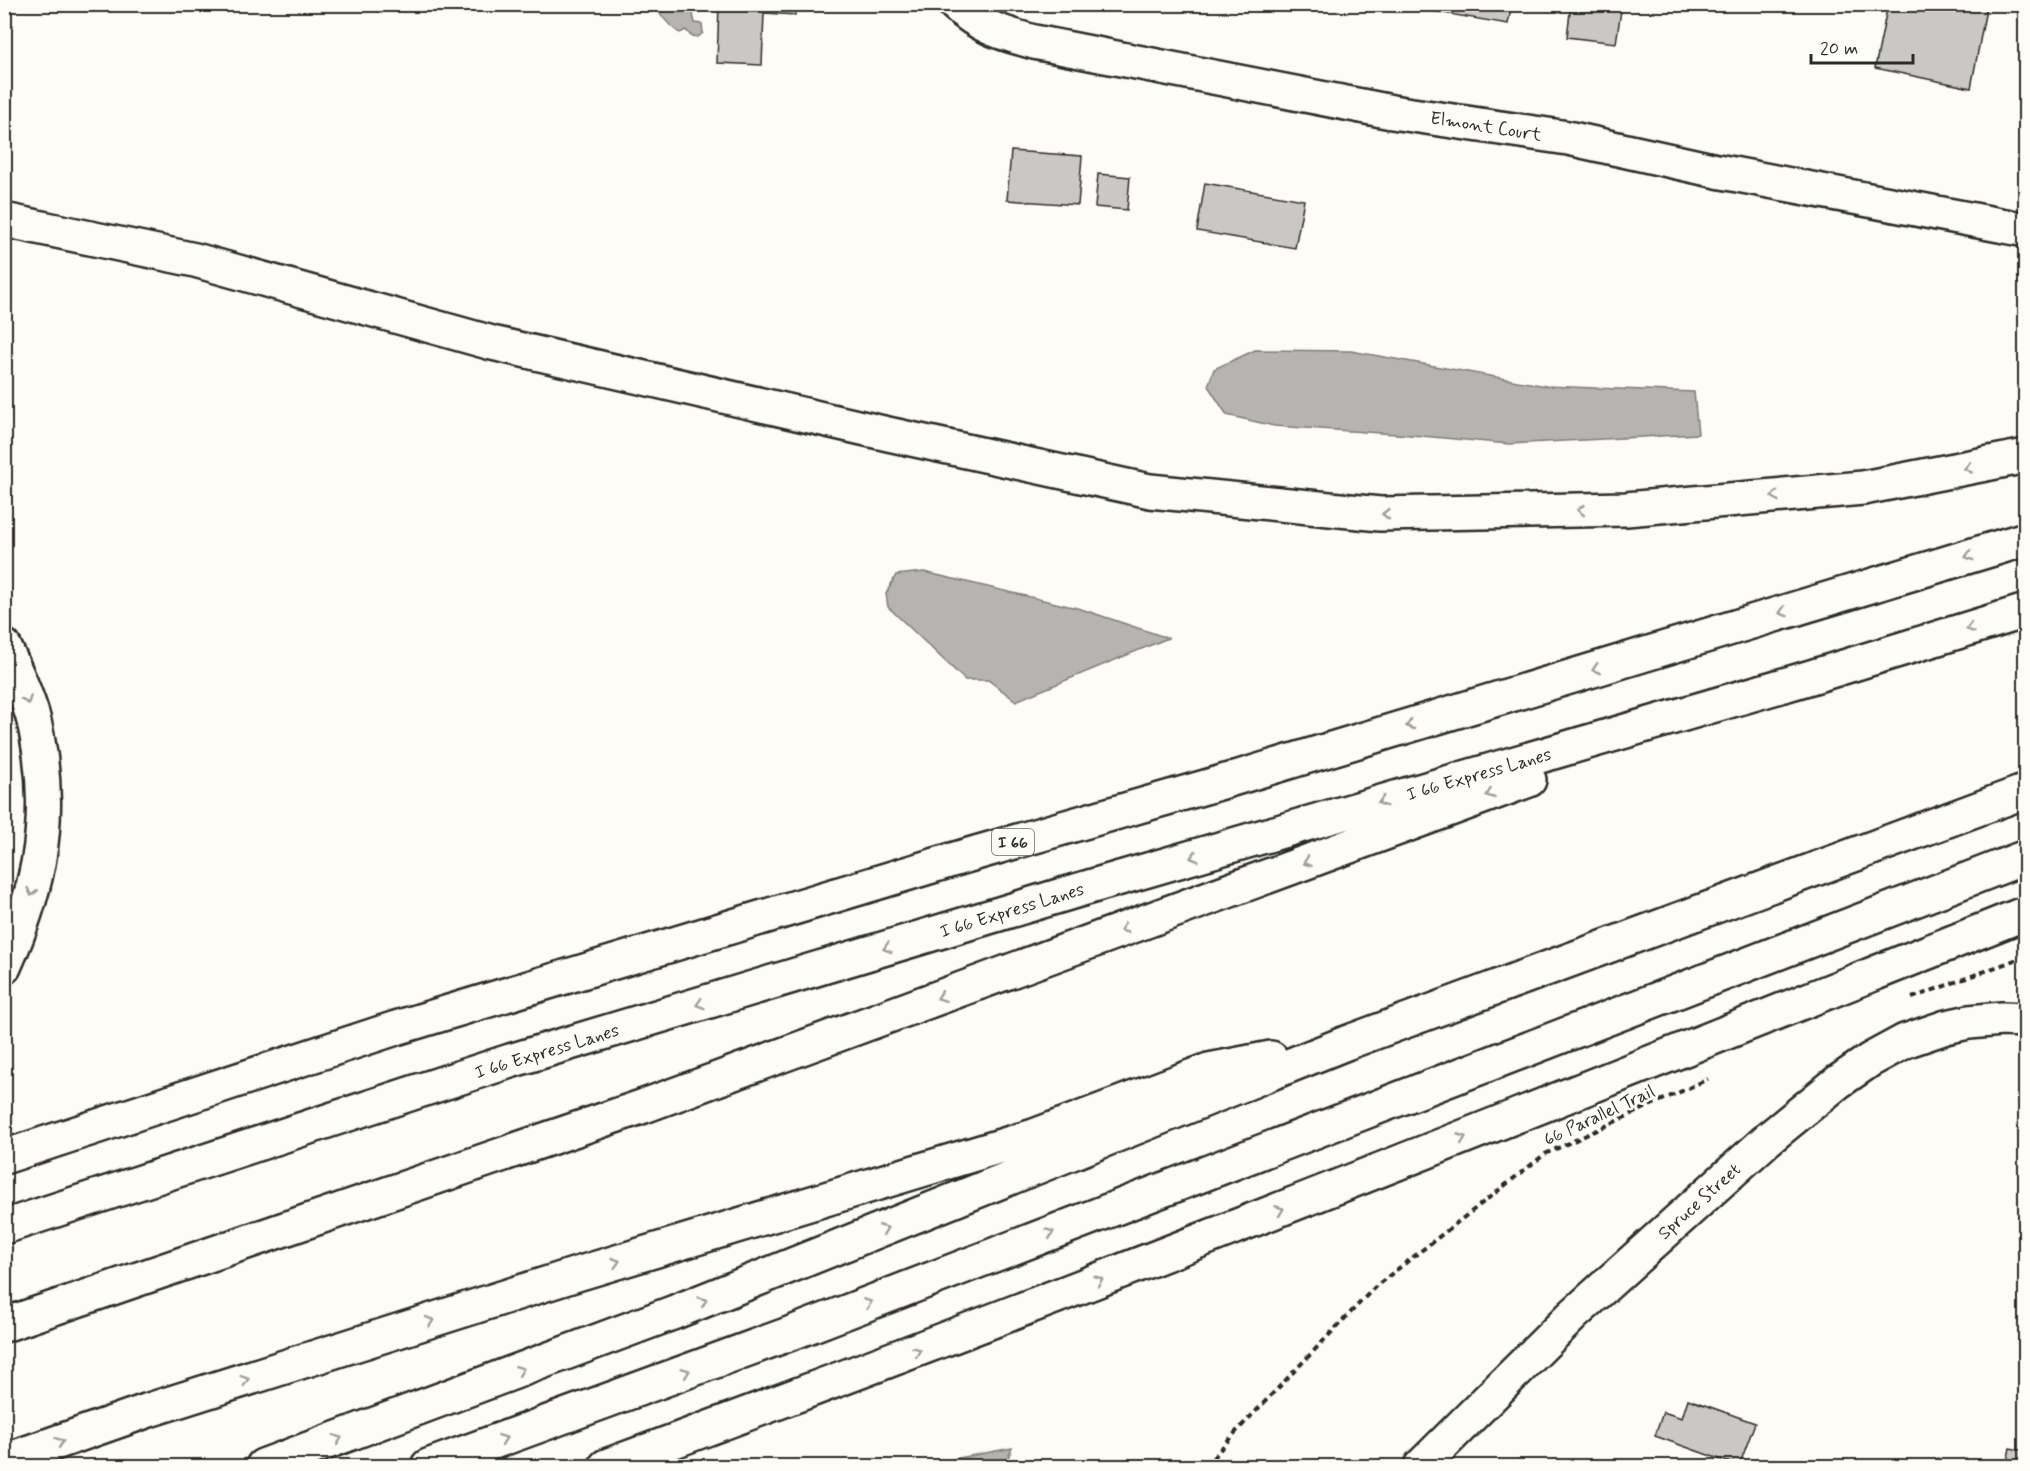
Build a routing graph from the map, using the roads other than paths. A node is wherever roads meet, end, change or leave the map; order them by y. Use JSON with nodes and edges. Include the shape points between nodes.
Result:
{"nodes":[{"id":1,"x":955,"y":4,"type":"edge"},
{"id":2,"x":4,"y":220,"type":"edge"},
{"id":3,"x":2025,"y":230,"type":"edge"},
{"id":4,"x":2025,"y":456,"type":"edge"},
{"id":5,"x":2025,"y":539,"type":"edge"},
{"id":6,"x":2025,"y":611,"type":"edge"},
{"id":7,"x":4,"y":646,"type":"edge"},
{"id":8,"x":1801,"y":680,"type":"junction"},
{"id":9,"x":2025,"y":790,"type":"edge"},
{"id":10,"x":2025,"y":856,"type":"edge"},
{"id":11,"x":2025,"y":914,"type":"edge"},
{"id":12,"x":4,"y":967,"type":"edge"},
{"id":13,"x":2025,"y":1020,"type":"edge"},
{"id":14,"x":1346,"y":1043,"type":"junction"},
{"id":15,"x":4,"y":1157,"type":"edge"},
{"id":16,"x":4,"y":1227,"type":"edge"},
{"id":17,"x":4,"y":1325,"type":"edge"},
{"id":18,"x":867,"y":1370,"type":"junction"},
{"id":19,"x":4,"y":1461,"type":"edge"},
{"id":20,"x":263,"y":1467,"type":"edge"},
{"id":21,"x":428,"y":1467,"type":"edge"},
{"id":22,"x":606,"y":1467,"type":"edge"},
{"id":23,"x":642,"y":1467,"type":"edge"},
{"id":24,"x":1421,"y":1467,"type":"edge"}],
"edges":[{"from":1,"to":3,"type":"main road","name":"Elmont Court","via":[[967,16],[991,29],[1034,42],[1392,112],[1568,138]]},
{"from":4,"to":2,"type":"main road","one_way":true,"via":[[1863,488],[1626,509],[1380,514],[1150,491],[492,343],[195,260]]},
{"from":5,"to":15,"type":"main road","number":"I 66","one_way":true,"via":[[396,1028]]},
{"from":6,"to":8,"type":"main road","name":"I 66 Express Lanes","one_way":true},
{"from":7,"to":12,"type":"main road","one_way":true,"via":[[33,716],[44,806],[43,836],[29,907]]},
{"from":8,"to":16,"type":"main road","name":"I 66 Express Lanes","one_way":true,"via":[[1072,892],[510,1061]]},
{"from":8,"to":17,"type":"main road","one_way":true,"via":[[644,1106]]},
{"from":9,"to":14,"type":"main road"},
{"from":21,"to":10,"type":"main road","one_way":true,"via":[[800,1330]]},
{"from":18,"to":11,"type":"main road","one_way":true},
{"from":13,"to":24,"type":"main road","name":"Spruce Street","via":[[2002,1019],[1946,1027],[1905,1041],[1838,1082],[1768,1139],[1573,1315]]},
{"from":19,"to":14,"type":"main road","one_way":true,"via":[[150,1410],[577,1274],[1034,1136],[1209,1070]]},
{"from":20,"to":14,"type":"main road","one_way":true,"via":[[675,1312]]},
{"from":18,"to":22,"type":"main road"},
{"from":18,"to":23,"type":"main road"}]}
